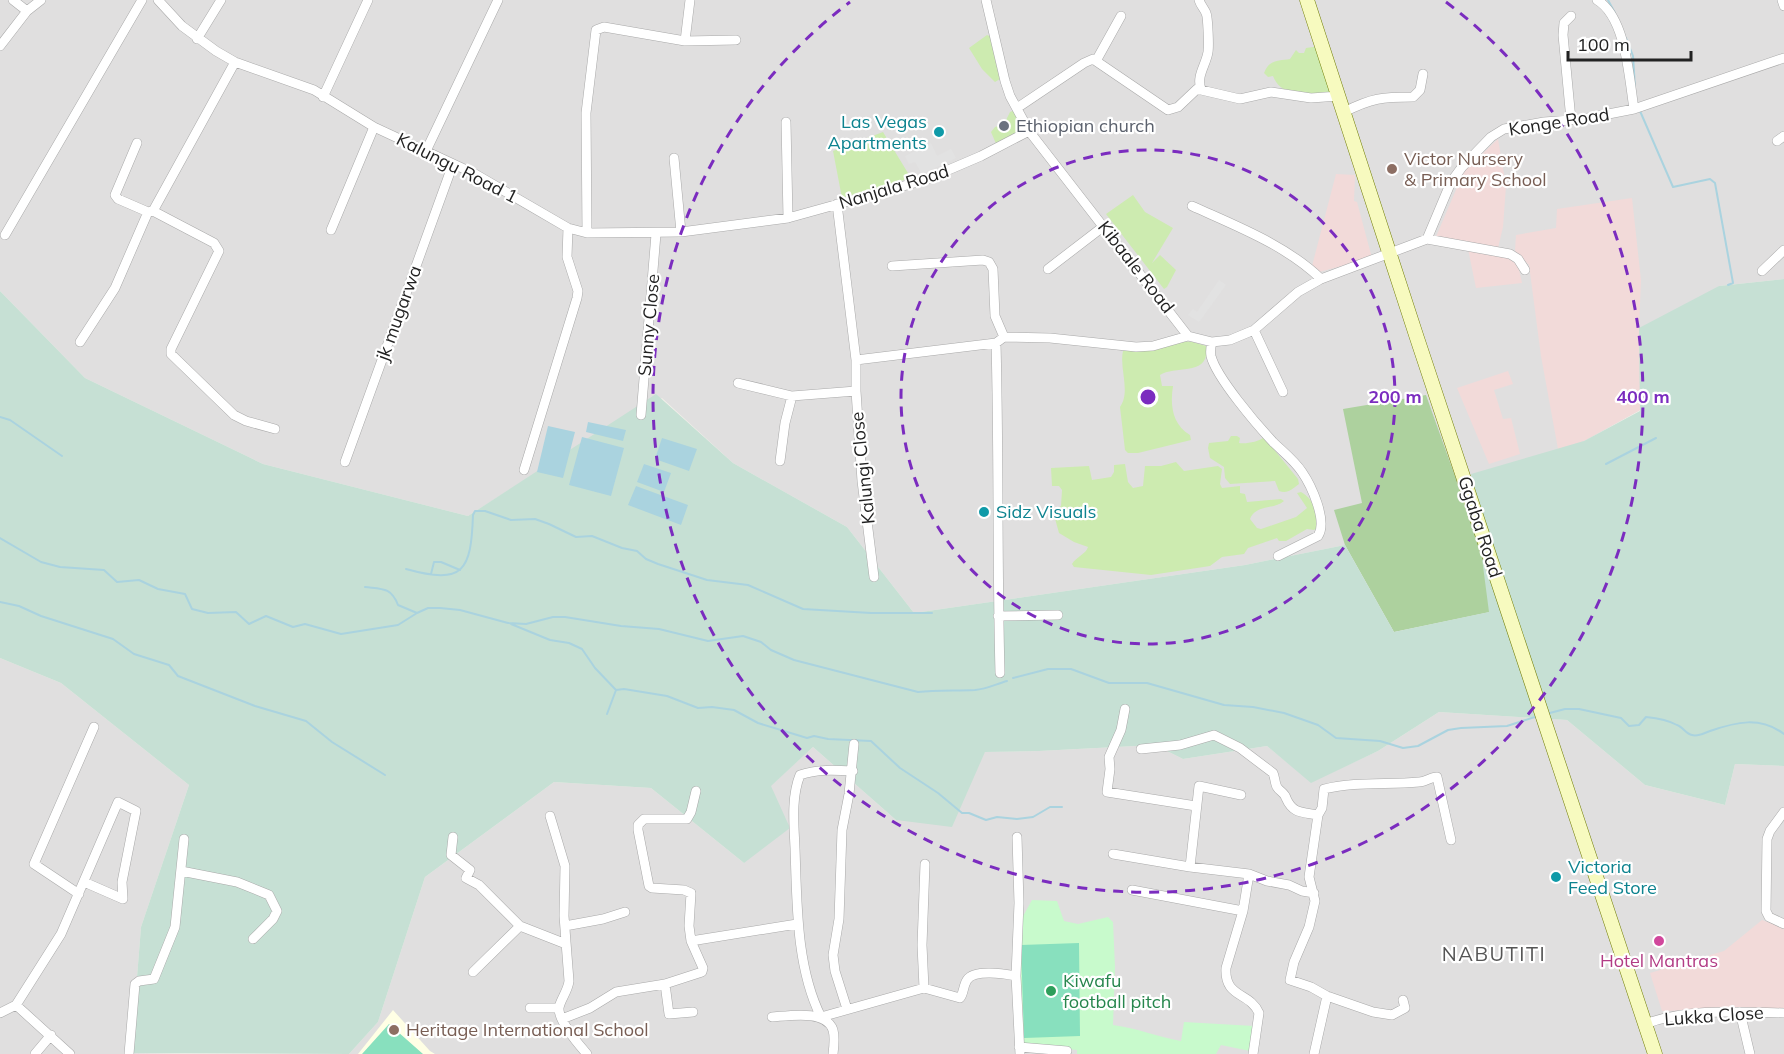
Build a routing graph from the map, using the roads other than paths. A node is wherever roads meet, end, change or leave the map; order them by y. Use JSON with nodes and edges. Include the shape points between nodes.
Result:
{"nodes":[{"id":1,"x":13,"y":0,"type":"edge"},
{"id":2,"x":41,"y":0,"type":"edge"},
{"id":3,"x":142,"y":0,"type":"edge"},
{"id":4,"x":158,"y":0,"type":"edge"},
{"id":5,"x":221,"y":0,"type":"edge"},
{"id":6,"x":368,"y":0,"type":"edge"},
{"id":7,"x":498,"y":0,"type":"edge"},
{"id":8,"x":690,"y":0,"type":"edge"},
{"id":9,"x":986,"y":0,"type":"edge"},
{"id":10,"x":1199,"y":0,"type":"edge"},
{"id":11,"x":1307,"y":0,"type":"edge"},
{"id":12,"x":1597,"y":0,"type":"edge"},
{"id":13,"x":1782,"y":0,"type":"edge"},
{"id":14,"x":1784,"y":6,"type":"edge"},
{"id":15,"x":27,"y":11,"type":"junction"},
{"id":16,"x":1121,"y":16,"type":"dead end"},
{"id":17,"x":1571,"y":16,"type":"dead end"},
{"id":18,"x":197,"y":39,"type":"junction"},
{"id":19,"x":736,"y":40,"type":"dead end"},
{"id":20,"x":685,"y":41,"type":"junction"},
{"id":21,"x":0,"y":46,"type":"edge"},
{"id":22,"x":1784,"y":58,"type":"edge"},
{"id":23,"x":1096,"y":61,"type":"junction"},
{"id":24,"x":235,"y":62,"type":"junction"},
{"id":25,"x":1424,"y":74,"type":"dead end"},
{"id":26,"x":1197,"y":91,"type":"junction"},
{"id":27,"x":1339,"y":96,"type":"junction"},
{"id":28,"x":323,"y":97,"type":"junction"},
{"id":29,"x":1017,"y":108,"type":"junction"},
{"id":30,"x":1634,"y":108,"type":"junction"},
{"id":31,"x":1344,"y":112,"type":"junction"},
{"id":32,"x":1571,"y":120,"type":"junction"},
{"id":33,"x":786,"y":122,"type":"dead end"},
{"id":34,"x":374,"y":127,"type":"junction"},
{"id":35,"x":1029,"y":131,"type":"junction"},
{"id":36,"x":137,"y":143,"type":"dead end"},
{"id":37,"x":426,"y":151,"type":"junction"},
{"id":38,"x":674,"y":158,"type":"dead end"},
{"id":39,"x":453,"y":164,"type":"junction"},
{"id":40,"x":837,"y":204,"type":"junction"},
{"id":41,"x":1192,"y":206,"type":"dead end"},
{"id":42,"x":151,"y":212,"type":"junction"},
{"id":43,"x":788,"y":218,"type":"junction"},
{"id":44,"x":1104,"y":226,"type":"junction"},
{"id":45,"x":568,"y":228,"type":"junction"},
{"id":46,"x":331,"y":230,"type":"dead end"},
{"id":47,"x":681,"y":232,"type":"junction"},
{"id":48,"x":587,"y":233,"type":"junction"},
{"id":49,"x":656,"y":234,"type":"junction"},
{"id":50,"x":5,"y":235,"type":"dead end"},
{"id":51,"x":1427,"y":239,"type":"junction"},
{"id":52,"x":1784,"y":250,"type":"edge"},
{"id":53,"x":1389,"y":254,"type":"junction"},
{"id":54,"x":892,"y":266,"type":"dead end"},
{"id":55,"x":1048,"y":269,"type":"dead end"},
{"id":56,"x":1525,"y":270,"type":"dead end"},
{"id":57,"x":1762,"y":271,"type":"dead end"},
{"id":58,"x":1321,"y":279,"type":"junction"},
{"id":59,"x":1254,"y":330,"type":"junction"},
{"id":60,"x":1188,"y":336,"type":"junction"},
{"id":61,"x":1004,"y":337,"type":"junction"},
{"id":62,"x":80,"y":342,"type":"dead end"},
{"id":63,"x":1212,"y":342,"type":"junction"},
{"id":64,"x":996,"y":343,"type":"junction"},
{"id":65,"x":856,"y":360,"type":"junction"},
{"id":66,"x":738,"y":383,"type":"dead end"},
{"id":67,"x":856,"y":392,"type":"junction"},
{"id":68,"x":1283,"y":392,"type":"dead end"},
{"id":69,"x":792,"y":396,"type":"junction"},
{"id":70,"x":641,"y":415,"type":"dead end"},
{"id":71,"x":275,"y":429,"type":"dead end"},
{"id":72,"x":780,"y":461,"type":"dead end"},
{"id":73,"x":345,"y":462,"type":"dead end"},
{"id":74,"x":524,"y":470,"type":"dead end"},
{"id":75,"x":1278,"y":556,"type":"dead end"},
{"id":76,"x":874,"y":577,"type":"dead end"},
{"id":77,"x":1058,"y":615,"type":"dead end"},
{"id":78,"x":998,"y":616,"type":"junction"},
{"id":79,"x":1000,"y":673,"type":"dead end"},
{"id":80,"x":1125,"y":709,"type":"dead end"},
{"id":81,"x":94,"y":727,"type":"dead end"},
{"id":82,"x":854,"y":744,"type":"dead end"},
{"id":83,"x":1141,"y":749,"type":"dead end"},
{"id":84,"x":853,"y":771,"type":"junction"},
{"id":85,"x":696,"y":791,"type":"dead end"},
{"id":86,"x":1241,"y":795,"type":"dead end"},
{"id":87,"x":1196,"y":806,"type":"junction"},
{"id":88,"x":1784,"y":812,"type":"edge"},
{"id":89,"x":1318,"y":815,"type":"junction"},
{"id":90,"x":550,"y":816,"type":"dead end"},
{"id":91,"x":453,"y":837,"type":"dead end"},
{"id":92,"x":1017,"y":837,"type":"dead end"},
{"id":93,"x":184,"y":839,"type":"dead end"},
{"id":94,"x":1451,"y":840,"type":"dead end"},
{"id":95,"x":1113,"y":855,"type":"dead end"},
{"id":96,"x":925,"y":864,"type":"dead end"},
{"id":97,"x":1190,"y":867,"type":"junction"},
{"id":98,"x":181,"y":871,"type":"junction"},
{"id":99,"x":1249,"y":874,"type":"junction"},
{"id":100,"x":84,"y":882,"type":"junction"},
{"id":101,"x":1132,"y":890,"type":"dead end"},
{"id":102,"x":1314,"y":893,"type":"junction"},
{"id":103,"x":79,"y":894,"type":"junction"},
{"id":104,"x":1243,"y":911,"type":"junction"},
{"id":105,"x":625,"y":912,"type":"dead end"},
{"id":106,"x":797,"y":924,"type":"junction"},
{"id":107,"x":1784,"y":924,"type":"edge"},
{"id":108,"x":520,"y":926,"type":"junction"},
{"id":109,"x":566,"y":926,"type":"junction"},
{"id":110,"x":253,"y":939,"type":"dead end"},
{"id":111,"x":691,"y":941,"type":"junction"},
{"id":112,"x":566,"y":944,"type":"junction"},
{"id":113,"x":473,"y":972,"type":"dead end"},
{"id":114,"x":1016,"y":976,"type":"junction"},
{"id":115,"x":664,"y":984,"type":"junction"},
{"id":116,"x":924,"y":988,"type":"junction"},
{"id":117,"x":1327,"y":996,"type":"junction"},
{"id":118,"x":1403,"y":1000,"type":"dead end"},
{"id":119,"x":16,"y":1005,"type":"junction"},
{"id":120,"x":530,"y":1008,"type":"dead end"},
{"id":121,"x":559,"y":1008,"type":"junction"},
{"id":122,"x":847,"y":1009,"type":"junction"},
{"id":123,"x":0,"y":1012,"type":"edge"},
{"id":124,"x":693,"y":1012,"type":"dead end"},
{"id":125,"x":1740,"y":1012,"type":"junction"},
{"id":126,"x":1784,"y":1013,"type":"edge"},
{"id":127,"x":772,"y":1017,"type":"dead end"},
{"id":128,"x":821,"y":1017,"type":"junction"},
{"id":129,"x":562,"y":1019,"type":"junction"},
{"id":130,"x":1645,"y":1024,"type":"junction"},
{"id":131,"x":51,"y":1035,"type":"junction"},
{"id":132,"x":1019,"y":1051,"type":"edge"},
{"id":133,"x":1067,"y":1051,"type":"dead end"},
{"id":134,"x":35,"y":1054,"type":"edge"},
{"id":135,"x":70,"y":1054,"type":"edge"},
{"id":136,"x":129,"y":1054,"type":"edge"},
{"id":137,"x":587,"y":1054,"type":"edge"},
{"id":138,"x":833,"y":1054,"type":"edge"},
{"id":139,"x":1253,"y":1054,"type":"edge"},
{"id":140,"x":1314,"y":1054,"type":"edge"},
{"id":141,"x":1655,"y":1054,"type":"edge"},
{"id":142,"x":1750,"y":1054,"type":"edge"}],
"edges":[{"from":1,"to":15,"type":"street"},
{"from":2,"to":15,"type":"street"},
{"from":3,"to":50,"type":"street"},
{"from":4,"to":18,"type":"street","name":"Kalungu Road 1"},
{"from":5,"to":18,"type":"street"},
{"from":6,"to":28,"type":"street"},
{"from":7,"to":37,"type":"street"},
{"from":8,"to":20,"type":"street"},
{"from":9,"to":29,"type":"street","name":"Kibaale Road","via":[[1005,81]]},
{"from":10,"to":26,"type":"street","via":[[1208,21],[1209,51]]},
{"from":11,"to":27,"type":"main road","name":"Ggaba Road"},
{"from":12,"to":30,"type":"street","via":[[1613,18],[1625,50]]},
{"from":13,"to":14,"type":"street"},
{"from":15,"to":21,"type":"street"},
{"from":16,"to":23,"type":"street"},
{"from":17,"to":32,"type":"street","via":[[1564,23],[1563,34]]},
{"from":18,"to":24,"type":"street","name":"Kalungu Road 1"},
{"from":19,"to":20,"type":"street"},
{"from":20,"to":48,"type":"street","via":[[604,27],[596,30],[586,113]]},
{"from":22,"to":30,"type":"street","name":"Konge Road"},
{"from":23,"to":26,"type":"street","via":[[1167,110],[1178,107]]},
{"from":23,"to":29,"type":"street","via":[[1084,63]]},
{"from":24,"to":28,"type":"street","name":"Kalungu Road 1","via":[[314,90]]},
{"from":24,"to":42,"type":"street"},
{"from":25,"to":31,"type":"street","via":[[1420,90],[1413,97],[1388,96]]},
{"from":26,"to":27,"type":"street","via":[[1240,99],[1271,92],[1311,98]]},
{"from":27,"to":31,"type":"main road","name":"Ggaba Road"},
{"from":28,"to":34,"type":"street","name":"Kalungu Road 1"},
{"from":29,"to":35,"type":"street","name":"Kibaale Road"},
{"from":30,"to":32,"type":"street","name":"Konge Road"},
{"from":31,"to":53,"type":"main road","name":"Ggaba Road"},
{"from":32,"to":51,"type":"street","name":"Konge Road","via":[[1512,127],[1491,137],[1451,182]]},
{"from":33,"to":43,"type":"street"},
{"from":34,"to":37,"type":"street","name":"Kalungu Road 1"},
{"from":34,"to":46,"type":"street"},
{"from":35,"to":40,"type":"street","name":"Nanjala Road","via":[[950,171]]},
{"from":35,"to":44,"type":"street","name":"Kibaale Road"},
{"from":36,"to":42,"type":"street","via":[[115,195],[117,200]]},
{"from":37,"to":39,"type":"street","name":"Kalungu Road 1"},
{"from":38,"to":47,"type":"street"},
{"from":39,"to":45,"type":"street","name":"Kalungu Road 1"},
{"from":39,"to":73,"type":"street","name":"jk mugarwa"},
{"from":40,"to":43,"type":"street","name":"Nanjala Road"},
{"from":40,"to":65,"type":"street","name":"Kalungi Close"},
{"from":41,"to":58,"type":"street","via":[[1282,251]]},
{"from":42,"to":62,"type":"street","via":[[115,288]]},
{"from":42,"to":71,"type":"street","via":[[214,243],[219,251],[171,354],[234,415]]},
{"from":43,"to":47,"type":"street","name":"Kalungu Road 1"},
{"from":44,"to":55,"type":"street"},
{"from":44,"to":60,"type":"street","name":"Kibaale Road"},
{"from":45,"to":48,"type":"street","name":"Kalungu Road 1"},
{"from":45,"to":74,"type":"street","via":[[567,257],[577,298]]},
{"from":47,"to":49,"type":"street","name":"Kalungu Road 1"},
{"from":48,"to":49,"type":"street","name":"Kalungu Road 1"},
{"from":49,"to":70,"type":"street","name":"Sunny Close"},
{"from":51,"to":53,"type":"street"},
{"from":51,"to":56,"type":"street","via":[[1502,251],[1518,259]]},
{"from":52,"to":57,"type":"street"},
{"from":53,"to":58,"type":"street"},
{"from":53,"to":130,"type":"main road","name":"Ggaba Road"},
{"from":54,"to":61,"type":"street","via":[[989,262],[993,269],[995,316]]},
{"from":58,"to":59,"type":"street","via":[[1298,292]]},
{"from":59,"to":63,"type":"street","via":[[1230,340]]},
{"from":59,"to":68,"type":"street"},
{"from":60,"to":61,"type":"street","via":[[1136,347]]},
{"from":60,"to":63,"type":"street"},
{"from":61,"to":64,"type":"street"},
{"from":63,"to":75,"type":"street","via":[[1211,356],[1218,371],[1271,440],[1302,471],[1319,510],[1318,536]]},
{"from":64,"to":65,"type":"street"},
{"from":64,"to":78,"type":"street"},
{"from":65,"to":67,"type":"street","name":"Kalungi Close"},
{"from":66,"to":69,"type":"street"},
{"from":67,"to":69,"type":"street"},
{"from":67,"to":76,"type":"street","name":"Kalungi Close"},
{"from":69,"to":72,"type":"street"},
{"from":77,"to":78,"type":"street"},
{"from":78,"to":79,"type":"street"},
{"from":80,"to":87,"type":"street","via":[[1109,757],[1107,792]]},
{"from":81,"to":103,"type":"street","via":[[34,864]]},
{"from":82,"to":84,"type":"street"},
{"from":83,"to":89,"type":"street","via":[[1180,745],[1214,735],[1240,748],[1273,773],[1276,786],[1292,808]]},
{"from":84,"to":106,"type":"street","via":[[807,772],[800,775],[796,784]]},
{"from":84,"to":122,"type":"street","via":[[842,831],[839,919],[833,955]]},
{"from":85,"to":111,"type":"street","via":[[687,819],[644,819],[638,825],[649,886],[690,892]]},
{"from":86,"to":87,"type":"street","via":[[1199,786]]},
{"from":87,"to":97,"type":"street"},
{"from":88,"to":107,"type":"street","via":[[1770,831],[1766,847],[1767,914]]},
{"from":89,"to":94,"type":"street","via":[[1324,789],[1422,782],[1437,777]]},
{"from":89,"to":102,"type":"street","via":[[1309,878]]},
{"from":90,"to":109,"type":"street","via":[[565,866]]},
{"from":91,"to":108,"type":"street","via":[[450,855],[470,870],[466,878],[479,885]]},
{"from":92,"to":114,"type":"street"},
{"from":93,"to":98,"type":"street"},
{"from":95,"to":97,"type":"street"},
{"from":96,"to":116,"type":"street"},
{"from":97,"to":99,"type":"street"},
{"from":98,"to":110,"type":"street","via":[[237,882],[269,895],[277,911]]},
{"from":98,"to":136,"type":"street","via":[[175,927],[157,972],[154,978],[135,984]]},
{"from":99,"to":102,"type":"street"},
{"from":99,"to":104,"type":"street"},
{"from":100,"to":100,"type":"street","via":[[118,802],[136,811],[122,882],[123,899]]},
{"from":100,"to":103,"type":"street"},
{"from":101,"to":104,"type":"street"},
{"from":102,"to":117,"type":"street","via":[[1309,927],[1289,978]]},
{"from":103,"to":119,"type":"street","via":[[61,934]]},
{"from":104,"to":139,"type":"street","via":[[1225,977],[1233,991],[1252,1003],[1259,1013]]},
{"from":105,"to":109,"type":"street"},
{"from":106,"to":111,"type":"street"},
{"from":106,"to":128,"type":"street","via":[[807,976]]},
{"from":108,"to":112,"type":"street"},
{"from":108,"to":113,"type":"street"},
{"from":109,"to":112,"type":"street"},
{"from":111,"to":115,"type":"street","via":[[702,972]]},
{"from":112,"to":121,"type":"street","via":[[568,989]]},
{"from":114,"to":116,"type":"street","via":[[974,975],[967,980],[960,998]]},
{"from":114,"to":132,"type":"street"},
{"from":115,"to":124,"type":"street","via":[[669,1014]]},
{"from":115,"to":129,"type":"street","via":[[616,992]]},
{"from":116,"to":122,"type":"street"},
{"from":117,"to":118,"type":"street","via":[[1386,1015],[1404,1010]]},
{"from":117,"to":140,"type":"street"},
{"from":119,"to":123,"type":"street"},
{"from":119,"to":131,"type":"street"},
{"from":120,"to":121,"type":"street"},
{"from":121,"to":129,"type":"street"},
{"from":122,"to":128,"type":"street"},
{"from":125,"to":126,"type":"street","name":"Lukka Close"},
{"from":125,"to":130,"type":"street","name":"Lukka Close","via":[[1681,1015]]},
{"from":125,"to":142,"type":"street"},
{"from":127,"to":128,"type":"street"},
{"from":128,"to":138,"type":"street","via":[[833,1031]]},
{"from":129,"to":137,"type":"street"},
{"from":130,"to":141,"type":"main road","name":"Ggaba Road"},
{"from":131,"to":134,"type":"street"},
{"from":131,"to":135,"type":"street"},
{"from":132,"to":133,"type":"street"}]}
